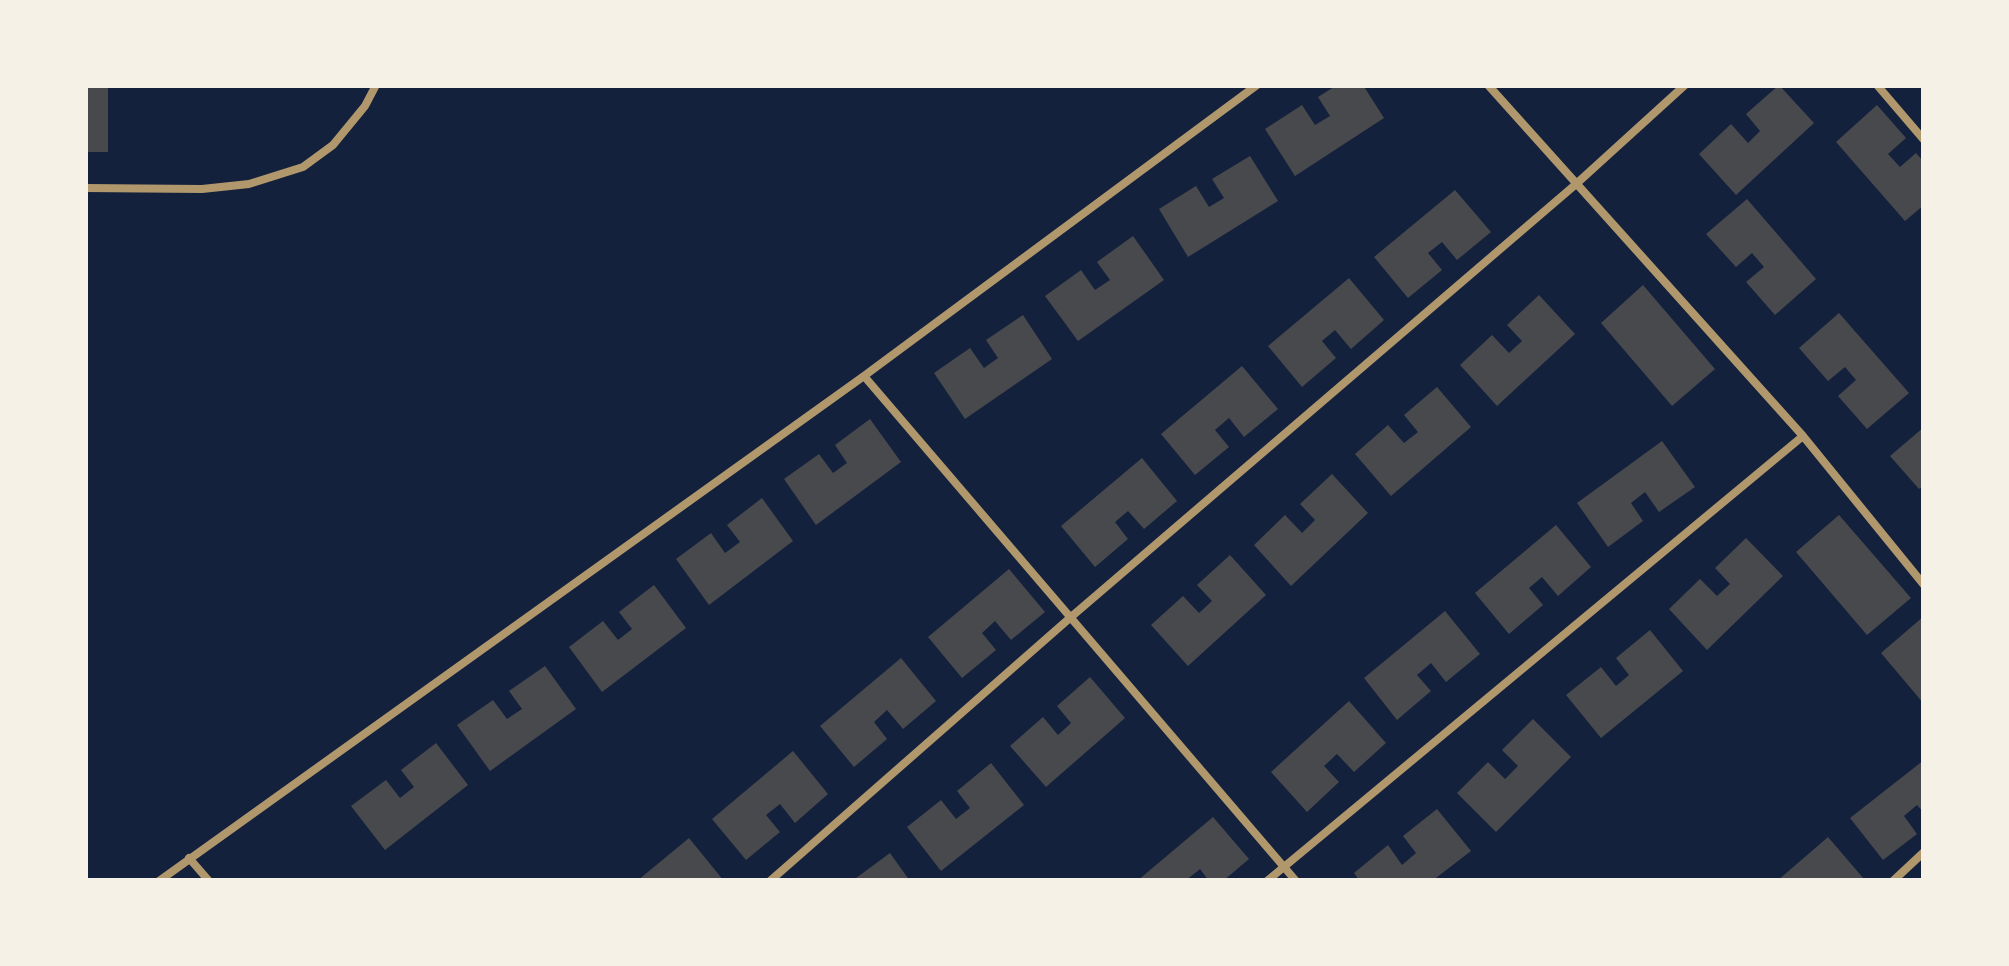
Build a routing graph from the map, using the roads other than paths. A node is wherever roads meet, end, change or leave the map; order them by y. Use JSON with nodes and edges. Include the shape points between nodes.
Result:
{"nodes":[{"id":1,"x":376,"y":85,"type":"edge"},
{"id":2,"x":1256,"y":85,"type":"edge"},
{"id":3,"x":1488,"y":85,"type":"edge"},
{"id":4,"x":1685,"y":85,"type":"edge"},
{"id":5,"x":1878,"y":85,"type":"edge"},
{"id":6,"x":1924,"y":140,"type":"edge"},
{"id":7,"x":1575,"y":184,"type":"junction"},
{"id":8,"x":85,"y":188,"type":"edge"},
{"id":9,"x":864,"y":376,"type":"junction"},
{"id":10,"x":1803,"y":436,"type":"junction"},
{"id":11,"x":1924,"y":586,"type":"edge"},
{"id":12,"x":1071,"y":616,"type":"junction"},
{"id":13,"x":1924,"y":852,"type":"edge"},
{"id":14,"x":189,"y":858,"type":"junction"},
{"id":15,"x":1284,"y":866,"type":"junction"},
{"id":16,"x":158,"y":881,"type":"edge"},
{"id":17,"x":209,"y":881,"type":"edge"},
{"id":18,"x":770,"y":881,"type":"edge"},
{"id":19,"x":1267,"y":881,"type":"edge"},
{"id":20,"x":1296,"y":881,"type":"edge"},
{"id":21,"x":1893,"y":881,"type":"edge"}],
"edges":[{"from":1,"to":8,"type":"lane","via":[[333,145],[303,167],[249,184],[202,189]]},
{"from":2,"to":9,"type":"lane"},
{"from":3,"to":7,"type":"lane"},
{"from":4,"to":7,"type":"lane"},
{"from":5,"to":6,"type":"lane"},
{"from":7,"to":10,"type":"lane"},
{"from":7,"to":12,"type":"lane"},
{"from":9,"to":12,"type":"lane"},
{"from":9,"to":14,"type":"lane"},
{"from":10,"to":11,"type":"lane"},
{"from":10,"to":15,"type":"lane"},
{"from":12,"to":15,"type":"lane"},
{"from":12,"to":18,"type":"lane"},
{"from":13,"to":21,"type":"lane"},
{"from":14,"to":16,"type":"lane"},
{"from":14,"to":17,"type":"lane"},
{"from":15,"to":19,"type":"lane"},
{"from":15,"to":20,"type":"lane"}]}
